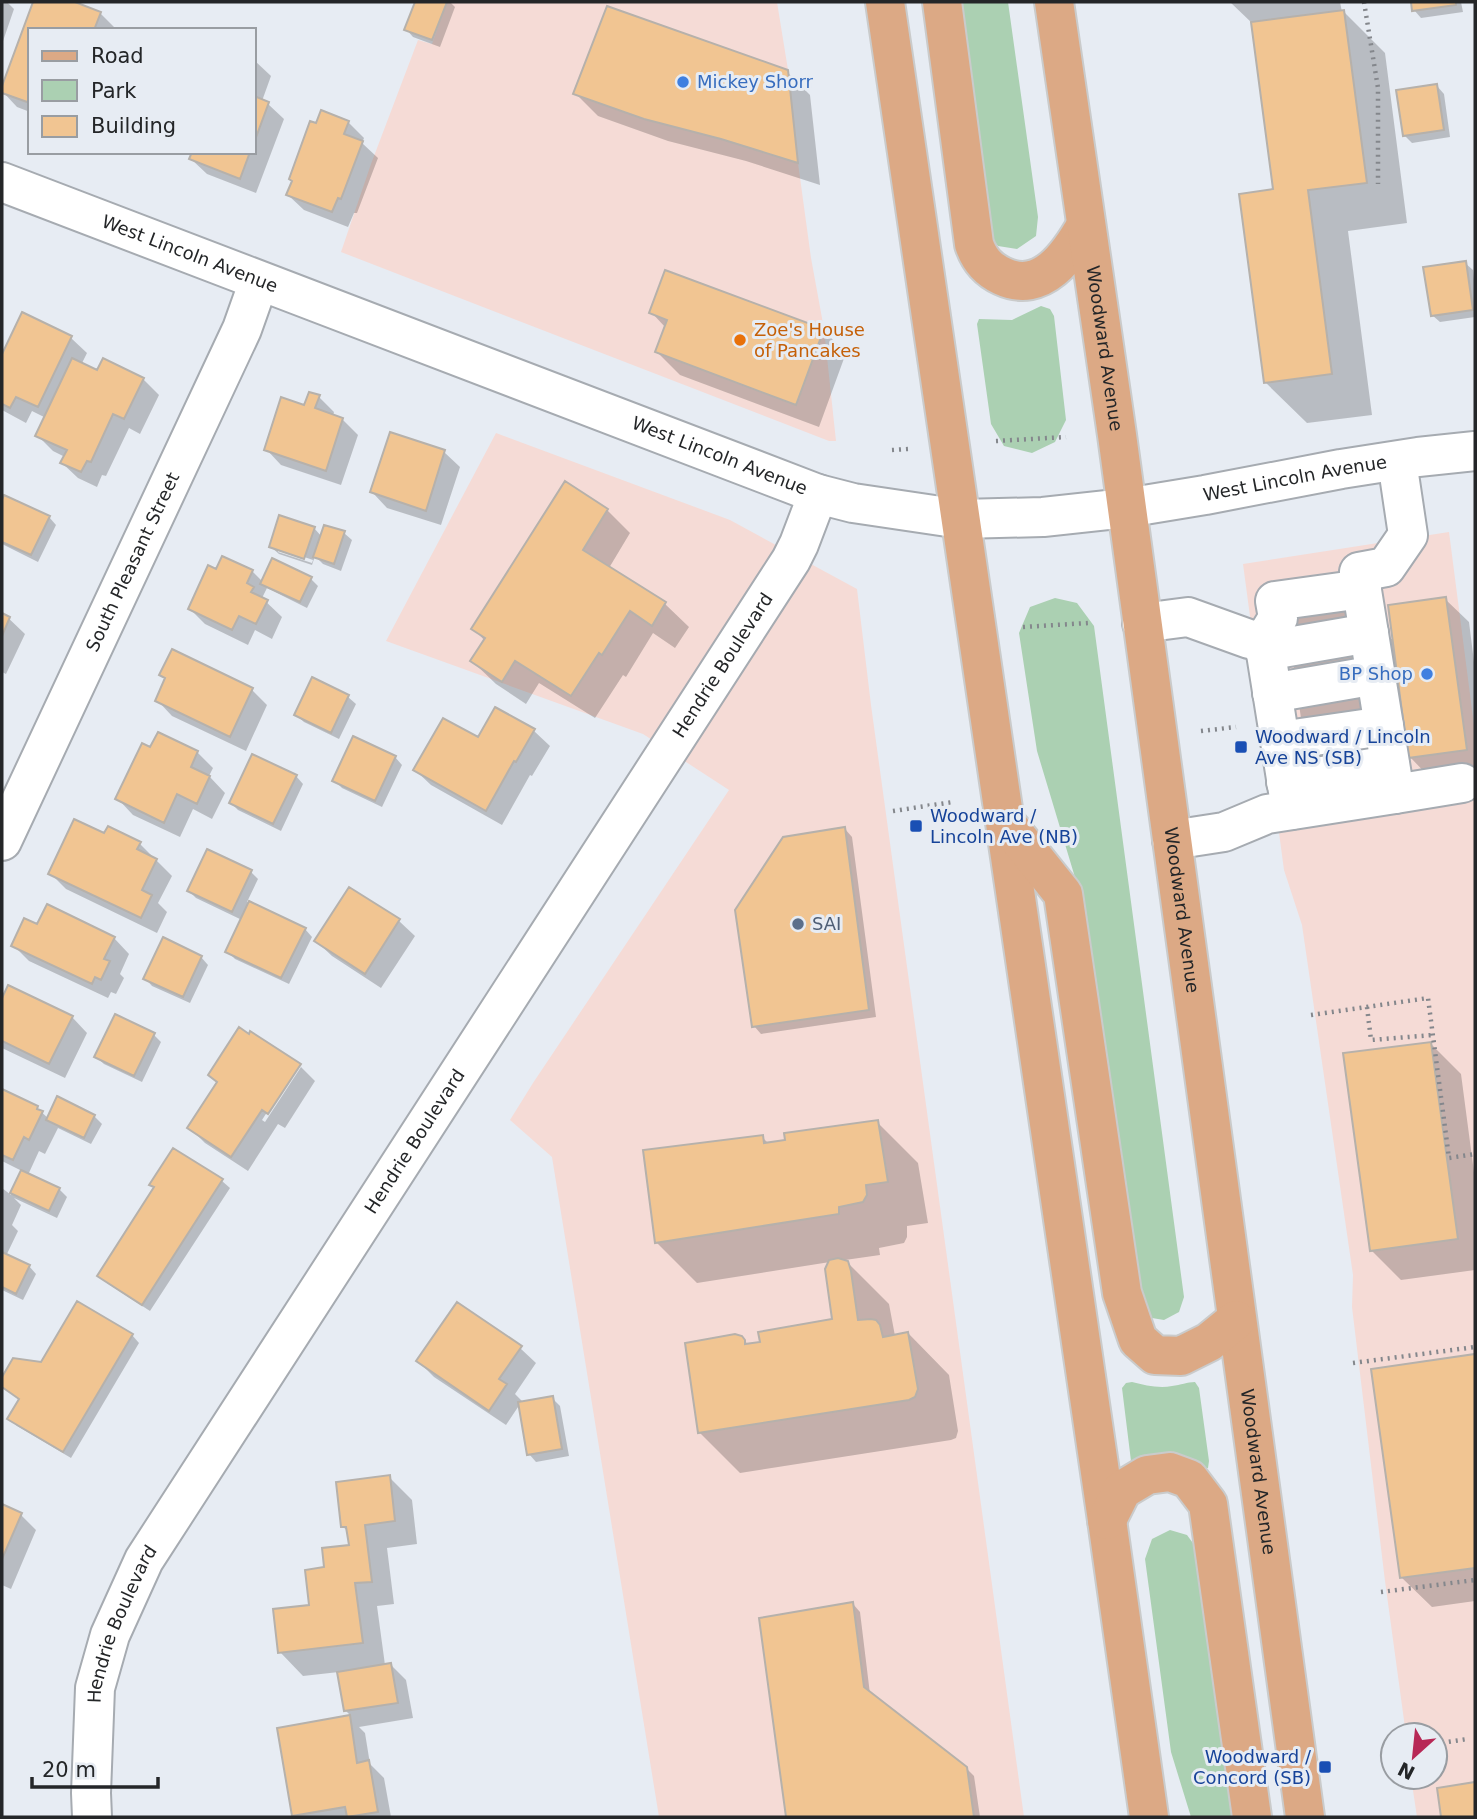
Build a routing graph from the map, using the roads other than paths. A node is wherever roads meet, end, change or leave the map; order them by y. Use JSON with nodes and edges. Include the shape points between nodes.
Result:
{"nodes":[{"id":1,"x":942,"y":2,"type":"edge"},
{"id":2,"x":1054,"y":2,"type":"edge"},
{"id":3,"x":886,"y":7,"type":"edge"},
{"id":4,"x":2,"y":182,"type":"edge"},
{"id":5,"x":1086,"y":225,"type":"junction"},
{"id":6,"x":259,"y":281,"type":"junction"},
{"id":7,"x":1475,"y":452,"type":"edge"},
{"id":8,"x":1397,"y":461,"type":"junction"},
{"id":9,"x":818,"y":494,"type":"junction"},
{"id":10,"x":1126,"y":508,"type":"junction"},
{"id":11,"x":961,"y":519,"type":"junction"},
{"id":12,"x":1361,"y":581,"type":"junction"},
{"id":13,"x":1142,"y":624,"type":"junction"},
{"id":14,"x":1369,"y":633,"type":"junction"},
{"id":15,"x":1264,"y":646,"type":"junction"},
{"id":16,"x":1376,"y":676,"type":"junction"},
{"id":17,"x":1272,"y":693,"type":"junction"},
{"id":18,"x":1384,"y":726,"type":"junction"},
{"id":19,"x":1263,"y":733,"type":"junction"},
{"id":20,"x":1393,"y":780,"type":"junction"},
{"id":21,"x":1462,"y":782,"type":"dead end"},
{"id":22,"x":1289,"y":796,"type":"junction"},
{"id":23,"x":1006,"y":823,"type":"junction"},
{"id":24,"x":1172,"y":840,"type":"junction"},
{"id":25,"x":2,"y":841,"type":"edge"},
{"id":26,"x":1236,"y":1320,"type":"junction"},
{"id":27,"x":1107,"y":1520,"type":"junction"},
{"id":28,"x":92,"y":1817,"type":"edge"},
{"id":29,"x":1149,"y":1817,"type":"edge"},
{"id":30,"x":1252,"y":1817,"type":"edge"},
{"id":31,"x":1305,"y":1817,"type":"edge"}],
"edges":[{"from":1,"to":5,"type":"main road","via":[[974,244],[985,266],[1009,280],[1034,279],[1059,264]]},
{"from":2,"to":5,"type":"main road","name":"Woodward Avenue"},
{"from":3,"to":11,"type":"main road"},
{"from":4,"to":6,"type":"street","name":"West Lincoln Avenue"},
{"from":5,"to":10,"type":"main road","name":"Woodward Avenue"},
{"from":6,"to":9,"type":"street","name":"West Lincoln Avenue"},
{"from":6,"to":25,"type":"street","name":"South Pleasant Street","via":[[242,329]]},
{"from":7,"to":8,"type":"street","name":"West Lincoln Avenue"},
{"from":8,"to":10,"type":"street","name":"West Lincoln Avenue"},
{"from":8,"to":12,"type":"street","via":[[1408,535],[1386,567]]},
{"from":9,"to":11,"type":"street","name":"West Lincoln Avenue"},
{"from":9,"to":28,"type":"street","name":"Hendrie Boulevard","via":[[791,560],[144,1560],[110,1635],[95,1688]]},
{"from":10,"to":11,"type":"street","name":"West Lincoln Avenue"},
{"from":10,"to":13,"type":"main road","name":"Woodward Avenue"},
{"from":11,"to":23,"type":"main road"},
{"from":12,"to":14,"type":"street"},
{"from":12,"to":15,"type":"street","via":[[1272,586],[1278,618]]},
{"from":13,"to":15,"type":"street","via":[[1188,617]]},
{"from":13,"to":24,"type":"main road","name":"Woodward Avenue"},
{"from":14,"to":15,"type":"street"},
{"from":14,"to":16,"type":"street"},
{"from":15,"to":17,"type":"street"},
{"from":16,"to":17,"type":"street"},
{"from":16,"to":18,"type":"street"},
{"from":17,"to":19,"type":"street"},
{"from":18,"to":19,"type":"street"},
{"from":18,"to":20,"type":"street"},
{"from":19,"to":22,"type":"street"},
{"from":20,"to":21,"type":"street"},
{"from":20,"to":22,"type":"street"},
{"from":22,"to":24,"type":"street","via":[[1267,814],[1224,832]]},
{"from":23,"to":26,"type":"main road","via":[[1063,894],[1122,1293],[1138,1340],[1155,1355],[1181,1356],[1209,1342]]},
{"from":23,"to":27,"type":"main road"},
{"from":24,"to":26,"type":"main road","name":"Woodward Avenue"},
{"from":26,"to":31,"type":"main road","name":"Woodward Avenue"},
{"from":27,"to":29,"type":"main road"},
{"from":27,"to":30,"type":"main road","via":[[1122,1490],[1147,1475],[1170,1472],[1189,1479],[1208,1504]]}]}
